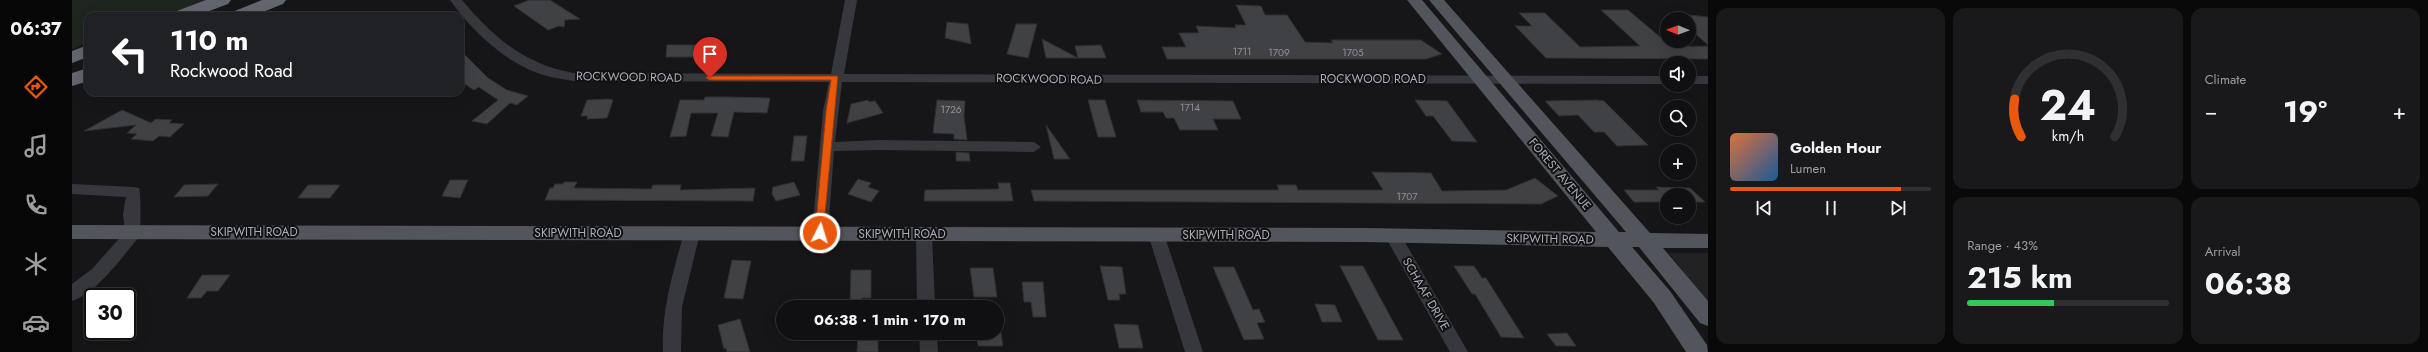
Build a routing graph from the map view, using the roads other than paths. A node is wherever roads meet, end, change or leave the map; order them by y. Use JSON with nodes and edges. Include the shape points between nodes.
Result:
{"nodes":[{"id":1,"x":222,"y":0,"type":"edge"},
{"id":2,"x":277,"y":0,"type":"edge"},
{"id":3,"x":851,"y":0,"type":"edge"},
{"id":4,"x":1414,"y":0,"type":"edge"},
{"id":5,"x":1436,"y":0,"type":"edge"},
{"id":6,"x":457,"y":1,"type":"edge"},
{"id":7,"x":190,"y":12,"type":"edge"},
{"id":8,"x":248,"y":12,"type":"edge"},
{"id":9,"x":84,"y":52,"type":"edge"},
{"id":10,"x":72,"y":57,"type":"edge"},
{"id":11,"x":84,"y":76,"type":"edge"},
{"id":12,"x":835,"y":78,"type":"junction"},
{"id":13,"x":72,"y":80,"type":"edge"},
{"id":14,"x":1481,"y":80,"type":"junction"},
{"id":15,"x":1505,"y":80,"type":"junction"},
{"id":16,"x":1660,"y":80,"type":"edge"},
{"id":17,"x":1696,"y":80,"type":"edge"},
{"id":18,"x":1708,"y":80,"type":"edge"},
{"id":19,"x":827,"y":147,"type":"junction"},
{"id":20,"x":1034,"y":147,"type":"dead end"},
{"id":21,"x":72,"y":189,"type":"edge"},
{"id":22,"x":72,"y":232,"type":"edge"},
{"id":23,"x":133,"y":233,"type":"junction"},
{"id":24,"x":692,"y":233,"type":"junction"},
{"id":25,"x":820,"y":233,"type":"junction"},
{"id":26,"x":924,"y":234,"type":"junction"},
{"id":27,"x":1156,"y":234,"type":"junction"},
{"id":28,"x":1393,"y":236,"type":"junction"},
{"id":29,"x":1616,"y":240,"type":"junction"},
{"id":30,"x":1645,"y":241,"type":"junction"},
{"id":31,"x":1708,"y":241,"type":"edge"},
{"id":32,"x":72,"y":294,"type":"edge"},
{"id":33,"x":926,"y":300,"type":"edge"},
{"id":34,"x":1708,"y":317,"type":"edge"},
{"id":35,"x":928,"y":340,"type":"edge"},
{"id":36,"x":672,"y":352,"type":"edge"},
{"id":37,"x":929,"y":352,"type":"edge"},
{"id":38,"x":1194,"y":352,"type":"edge"},
{"id":39,"x":1460,"y":352,"type":"edge"},
{"id":40,"x":1700,"y":352,"type":"edge"}],
"edges":[{"from":1,"to":7,"type":"highway"},
{"from":2,"to":8,"type":"highway"},
{"from":3,"to":12,"type":"street"},
{"from":4,"to":14,"type":"main road","name":"FOREST AVENUE"},
{"from":5,"to":15,"type":"main road","name":"FOREST AVENUE"},
{"from":6,"to":12,"type":"street","name":"ROCKWOOD ROAD","via":[[504,46],[532,66],[555,74],[616,78]]},
{"from":9,"to":10,"type":"highway"},
{"from":11,"to":13,"type":"highway"},
{"from":12,"to":14,"type":"street","name":"ROCKWOOD ROAD"},
{"from":12,"to":19,"type":"street"},
{"from":14,"to":15,"type":"street","name":"ROCKWOOD ROAD"},
{"from":14,"to":29,"type":"main road","name":"FOREST AVENUE"},
{"from":15,"to":16,"type":"street","name":"ROCKWOOD ROAD"},
{"from":15,"to":30,"type":"main road","name":"FOREST AVENUE"},
{"from":17,"to":18,"type":"street"},
{"from":19,"to":20,"type":"street"},
{"from":19,"to":25,"type":"street"},
{"from":21,"to":23,"type":"street","via":[[134,192],[131,214]]},
{"from":22,"to":23,"type":"main road","name":"SKIPWITH ROAD"},
{"from":23,"to":24,"type":"main road","name":"SKIPWITH ROAD"},
{"from":23,"to":32,"type":"street","via":[[98,273]]},
{"from":24,"to":25,"type":"main road","name":"SKIPWITH ROAD"},
{"from":24,"to":36,"type":"street","via":[[672,320]]},
{"from":25,"to":26,"type":"main road","name":"SKIPWITH ROAD"},
{"from":26,"to":27,"type":"main road","name":"SKIPWITH ROAD"},
{"from":26,"to":33,"type":"street"},
{"from":27,"to":28,"type":"main road","name":"SKIPWITH ROAD"},
{"from":27,"to":38,"type":"street"},
{"from":28,"to":29,"type":"main road","name":"SKIPWITH ROAD"},
{"from":28,"to":39,"type":"street","name":"SCHAAF DRIVE"},
{"from":29,"to":30,"type":"main road","name":"SKIPWITH ROAD"},
{"from":29,"to":40,"type":"main road","name":"FOREST AVENUE","via":[[1662,297]]},
{"from":30,"to":31,"type":"main road","name":"SKIPWITH ROAD"},
{"from":30,"to":34,"type":"main road","name":"FOREST AVENUE"},
{"from":35,"to":37,"type":"street"}]}
